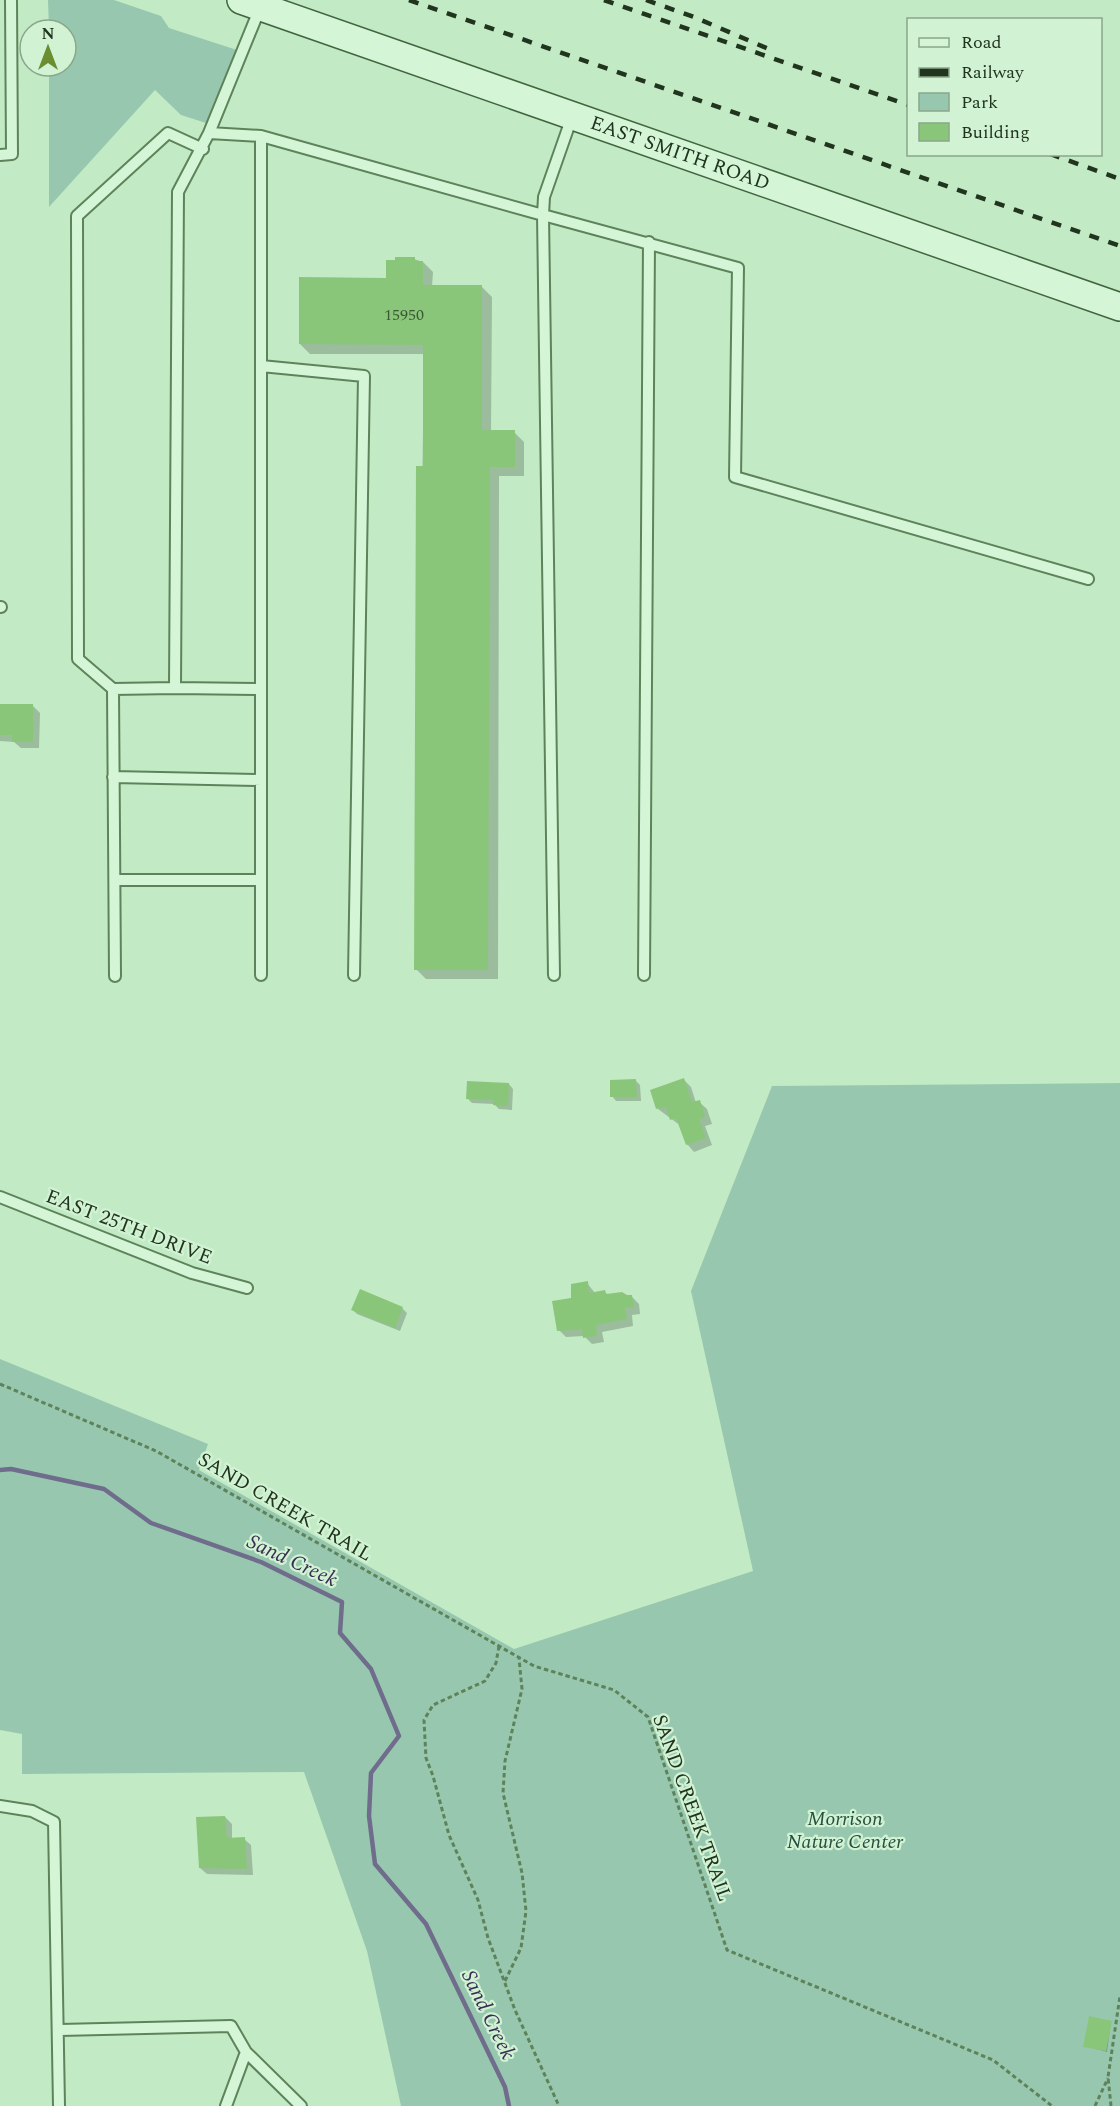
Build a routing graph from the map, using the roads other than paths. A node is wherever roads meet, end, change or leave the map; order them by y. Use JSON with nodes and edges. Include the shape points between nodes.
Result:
{"nodes":[{"id":1,"x":11,"y":0,"type":"edge"},
{"id":2,"x":251,"y":4,"type":"edge"},
{"id":3,"x":572,"y":117,"type":"junction"},
{"id":4,"x":209,"y":133,"type":"junction"},
{"id":5,"x":261,"y":136,"type":"junction"},
{"id":6,"x":203,"y":148,"type":"junction"},
{"id":7,"x":0,"y":155,"type":"edge"},
{"id":8,"x":543,"y":215,"type":"junction"},
{"id":9,"x":649,"y":242,"type":"junction"},
{"id":10,"x":1120,"y":307,"type":"edge"},
{"id":11,"x":261,"y":366,"type":"junction"},
{"id":12,"x":1088,"y":579,"type":"dead end"},
{"id":13,"x":175,"y":688,"type":"junction"},
{"id":14,"x":114,"y":689,"type":"junction"},
{"id":15,"x":261,"y":689,"type":"junction"},
{"id":16,"x":114,"y":777,"type":"junction"},
{"id":17,"x":261,"y":780,"type":"junction"},
{"id":18,"x":115,"y":880,"type":"junction"},
{"id":19,"x":261,"y":880,"type":"junction"},
{"id":20,"x":261,"y":975,"type":"dead end"},
{"id":21,"x":354,"y":975,"type":"dead end"},
{"id":22,"x":554,"y":975,"type":"dead end"},
{"id":23,"x":644,"y":975,"type":"dead end"},
{"id":24,"x":114,"y":976,"type":"dead end"},
{"id":25,"x":0,"y":1197,"type":"edge"},
{"id":26,"x":247,"y":1288,"type":"dead end"},
{"id":27,"x":0,"y":1806,"type":"edge"},
{"id":28,"x":60,"y":2030,"type":"junction"},
{"id":29,"x":246,"y":2052,"type":"junction"},
{"id":30,"x":59,"y":2106,"type":"edge"},
{"id":31,"x":226,"y":2106,"type":"edge"},
{"id":32,"x":301,"y":2106,"type":"edge"}],
"edges":[{"from":1,"to":7,"type":"lane","via":[[12,154]]},
{"from":2,"to":3,"type":"street","name":"EAST SMITH ROAD"},
{"from":2,"to":4,"type":"lane"},
{"from":3,"to":8,"type":"lane","via":[[544,197]]},
{"from":3,"to":10,"type":"street","name":"EAST SMITH ROAD"},
{"from":4,"to":5,"type":"lane"},
{"from":4,"to":6,"type":"lane"},
{"from":5,"to":8,"type":"lane"},
{"from":5,"to":11,"type":"lane"},
{"from":6,"to":13,"type":"lane","via":[[178,192]]},
{"from":6,"to":14,"type":"lane","via":[[168,133],[77,216],[78,659]]},
{"from":8,"to":9,"type":"lane"},
{"from":8,"to":22,"type":"lane"},
{"from":9,"to":12,"type":"lane","via":[[738,268],[735,477]]},
{"from":9,"to":23,"type":"lane"},
{"from":11,"to":15,"type":"lane"},
{"from":11,"to":21,"type":"lane","via":[[364,376]]},
{"from":13,"to":14,"type":"lane"},
{"from":13,"to":15,"type":"lane"},
{"from":14,"to":16,"type":"lane"},
{"from":15,"to":17,"type":"lane"},
{"from":16,"to":17,"type":"lane"},
{"from":16,"to":18,"type":"lane"},
{"from":17,"to":19,"type":"lane"},
{"from":18,"to":19,"type":"lane"},
{"from":18,"to":24,"type":"lane"},
{"from":19,"to":20,"type":"lane"},
{"from":25,"to":26,"type":"lane","name":"EAST 25TH DRIVE","via":[[192,1273]]},
{"from":27,"to":28,"type":"lane","via":[[32,1810],[54,1822]]},
{"from":28,"to":29,"type":"lane","via":[[231,2026]]},
{"from":28,"to":30,"type":"lane"},
{"from":29,"to":31,"type":"lane"},
{"from":29,"to":32,"type":"lane"}]}
